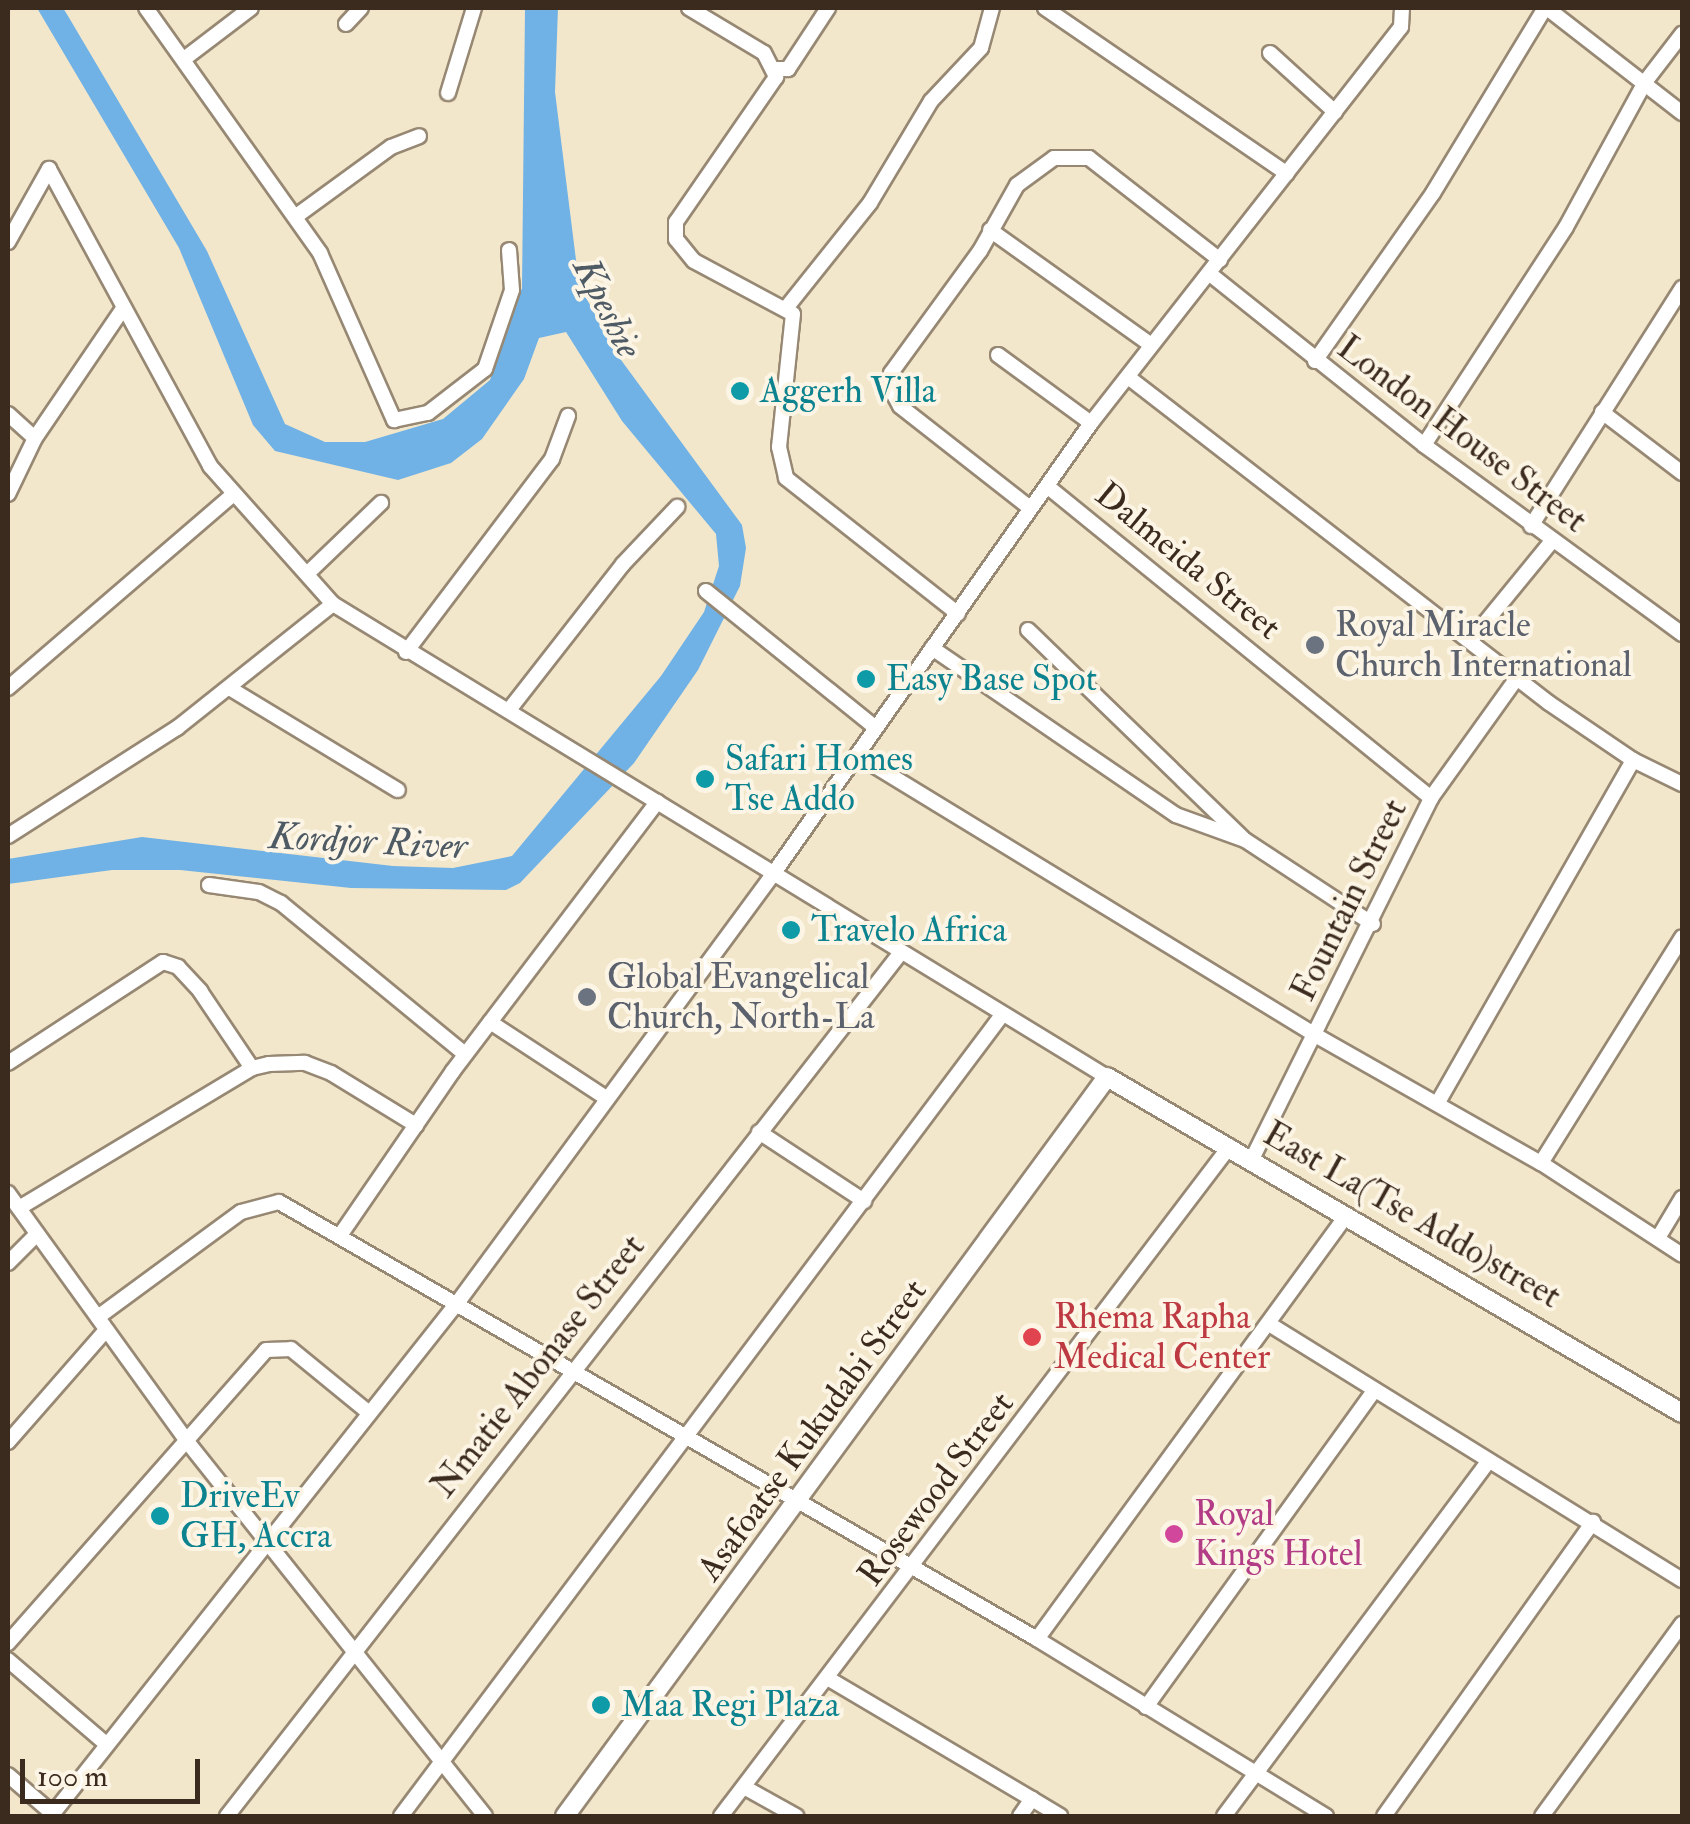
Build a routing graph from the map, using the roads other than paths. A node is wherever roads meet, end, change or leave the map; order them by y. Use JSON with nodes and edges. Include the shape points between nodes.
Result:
{"nodes":[{"id":1,"x":146,"y":8,"type":"edge"},
{"id":2,"x":251,"y":8,"type":"edge"},
{"id":3,"x":361,"y":8,"type":"edge"},
{"id":4,"x":474,"y":8,"type":"edge"},
{"id":5,"x":689,"y":8,"type":"edge"},
{"id":6,"x":828,"y":8,"type":"edge"},
{"id":7,"x":992,"y":8,"type":"edge"},
{"id":8,"x":1045,"y":8,"type":"edge"},
{"id":9,"x":1402,"y":8,"type":"edge"},
{"id":10,"x":1546,"y":8,"type":"edge"},
{"id":11,"x":346,"y":24,"type":"dead end"},
{"id":12,"x":1682,"y":34,"type":"edge"},
{"id":13,"x":1270,"y":52,"type":"dead end"},
{"id":14,"x":184,"y":59,"type":"junction"},
{"id":15,"x":777,"y":69,"type":"junction"},
{"id":16,"x":1644,"y":82,"type":"junction"},
{"id":17,"x":448,"y":93,"type":"dead end"},
{"id":18,"x":1336,"y":112,"type":"junction"},
{"id":19,"x":1682,"y":113,"type":"edge"},
{"id":20,"x":419,"y":136,"type":"dead end"},
{"id":21,"x":1287,"y":174,"type":"junction"},
{"id":22,"x":295,"y":218,"type":"junction"},
{"id":23,"x":990,"y":230,"type":"junction"},
{"id":24,"x":8,"y":242,"type":"edge"},
{"id":25,"x":509,"y":250,"type":"dead end"},
{"id":26,"x":1220,"y":260,"type":"junction"},
{"id":27,"x":1210,"y":274,"type":"junction"},
{"id":28,"x":1680,"y":297,"type":"edge"},
{"id":29,"x":787,"y":307,"type":"junction"},
{"id":30,"x":124,"y":308,"type":"junction"},
{"id":31,"x":1151,"y":346,"type":"junction"},
{"id":32,"x":998,"y":355,"type":"dead end"},
{"id":33,"x":1315,"y":361,"type":"junction"},
{"id":34,"x":1128,"y":377,"type":"junction"},
{"id":35,"x":1602,"y":412,"type":"junction"},
{"id":36,"x":8,"y":414,"type":"edge"},
{"id":37,"x":568,"y":416,"type":"dead end"},
{"id":38,"x":1091,"y":424,"type":"junction"},
{"id":39,"x":34,"y":438,"type":"junction"},
{"id":40,"x":1424,"y":445,"type":"junction"},
{"id":41,"x":1682,"y":474,"type":"edge"},
{"id":42,"x":1047,"y":486,"type":"junction"},
{"id":43,"x":8,"y":494,"type":"edge"},
{"id":44,"x":231,"y":496,"type":"junction"},
{"id":45,"x":381,"y":503,"type":"dead end"},
{"id":46,"x":677,"y":507,"type":"dead end"},
{"id":47,"x":1030,"y":508,"type":"junction"},
{"id":48,"x":1531,"y":526,"type":"junction"},
{"id":49,"x":1552,"y":542,"type":"junction"},
{"id":50,"x":309,"y":572,"type":"junction"},
{"id":51,"x":706,"y":592,"type":"dead end"},
{"id":52,"x":333,"y":604,"type":"junction"},
{"id":53,"x":958,"y":614,"type":"junction"},
{"id":54,"x":1028,"y":630,"type":"dead end"},
{"id":55,"x":1682,"y":634,"type":"edge"},
{"id":56,"x":1471,"y":640,"type":"junction"},
{"id":57,"x":932,"y":648,"type":"junction"},
{"id":58,"x":406,"y":652,"type":"junction"},
{"id":59,"x":1516,"y":678,"type":"junction"},
{"id":60,"x":8,"y":688,"type":"edge"},
{"id":61,"x":231,"y":689,"type":"junction"},
{"id":62,"x":509,"y":710,"type":"junction"},
{"id":63,"x":876,"y":728,"type":"junction"},
{"id":64,"x":857,"y":755,"type":"junction"},
{"id":65,"x":1633,"y":760,"type":"junction"},
{"id":66,"x":1682,"y":784,"type":"edge"},
{"id":67,"x":398,"y":790,"type":"dead end"},
{"id":68,"x":1430,"y":798,"type":"junction"},
{"id":69,"x":657,"y":802,"type":"junction"},
{"id":70,"x":8,"y":836,"type":"edge"},
{"id":71,"x":1245,"y":840,"type":"junction"},
{"id":72,"x":771,"y":877,"type":"junction"},
{"id":73,"x":209,"y":885,"type":"dead end"},
{"id":74,"x":1372,"y":924,"type":"junction"},
{"id":75,"x":1682,"y":937,"type":"edge"},
{"id":76,"x":899,"y":955,"type":"junction"},
{"id":77,"x":1002,"y":1014,"type":"junction"},
{"id":78,"x":490,"y":1022,"type":"junction"},
{"id":79,"x":1317,"y":1036,"type":"junction"},
{"id":80,"x":466,"y":1054,"type":"junction"},
{"id":81,"x":8,"y":1063,"type":"edge"},
{"id":82,"x":252,"y":1068,"type":"junction"},
{"id":83,"x":1107,"y":1077,"type":"junction"},
{"id":84,"x":606,"y":1098,"type":"junction"},
{"id":85,"x":1437,"y":1104,"type":"junction"},
{"id":86,"x":416,"y":1125,"type":"junction"},
{"id":87,"x":759,"y":1132,"type":"junction"},
{"id":88,"x":1230,"y":1146,"type":"junction"},
{"id":89,"x":1252,"y":1159,"type":"junction"},
{"id":90,"x":1541,"y":1164,"type":"junction"},
{"id":91,"x":8,"y":1193,"type":"edge"},
{"id":92,"x":1682,"y":1198,"type":"edge"},
{"id":93,"x":864,"y":1201,"type":"junction"},
{"id":94,"x":19,"y":1208,"type":"junction"},
{"id":95,"x":1346,"y":1216,"type":"junction"},
{"id":96,"x":38,"y":1234,"type":"junction"},
{"id":97,"x":341,"y":1234,"type":"junction"},
{"id":98,"x":1658,"y":1238,"type":"junction"},
{"id":99,"x":1682,"y":1255,"type":"edge"},
{"id":100,"x":8,"y":1263,"type":"edge"},
{"id":101,"x":458,"y":1302,"type":"junction"},
{"id":102,"x":102,"y":1324,"type":"junction"},
{"id":103,"x":1268,"y":1324,"type":"junction"},
{"id":104,"x":573,"y":1369,"type":"junction"},
{"id":105,"x":1374,"y":1391,"type":"junction"},
{"id":106,"x":368,"y":1412,"type":"junction"},
{"id":107,"x":1682,"y":1412,"type":"edge"},
{"id":108,"x":689,"y":1436,"type":"junction"},
{"id":109,"x":186,"y":1440,"type":"junction"},
{"id":110,"x":8,"y":1442,"type":"edge"},
{"id":111,"x":1488,"y":1463,"type":"junction"},
{"id":112,"x":796,"y":1504,"type":"junction"},
{"id":113,"x":1593,"y":1522,"type":"junction"},
{"id":114,"x":267,"y":1544,"type":"junction"},
{"id":115,"x":916,"y":1568,"type":"junction"},
{"id":116,"x":1682,"y":1580,"type":"edge"},
{"id":117,"x":1682,"y":1624,"type":"edge"},
{"id":118,"x":1038,"y":1639,"type":"junction"},
{"id":119,"x":8,"y":1642,"type":"edge"},
{"id":120,"x":353,"y":1655,"type":"junction"},
{"id":121,"x":8,"y":1660,"type":"edge"},
{"id":122,"x":830,"y":1679,"type":"junction"},
{"id":123,"x":1146,"y":1707,"type":"junction"},
{"id":124,"x":105,"y":1743,"type":"junction"},
{"id":125,"x":442,"y":1764,"type":"junction"},
{"id":126,"x":8,"y":1774,"type":"edge"},
{"id":127,"x":1254,"y":1774,"type":"junction"},
{"id":128,"x":744,"y":1787,"type":"junction"},
{"id":129,"x":1032,"y":1799,"type":"junction"},
{"id":130,"x":52,"y":1815,"type":"edge"},
{"id":131,"x":228,"y":1816,"type":"edge"},
{"id":132,"x":401,"y":1816,"type":"edge"},
{"id":133,"x":485,"y":1816,"type":"edge"},
{"id":134,"x":564,"y":1816,"type":"edge"},
{"id":135,"x":721,"y":1816,"type":"edge"},
{"id":136,"x":796,"y":1816,"type":"edge"},
{"id":137,"x":1020,"y":1816,"type":"edge"},
{"id":138,"x":1060,"y":1816,"type":"edge"},
{"id":139,"x":1224,"y":1816,"type":"edge"},
{"id":140,"x":1326,"y":1816,"type":"edge"},
{"id":141,"x":1384,"y":1816,"type":"edge"},
{"id":142,"x":1542,"y":1816,"type":"edge"}],
"edges":[{"from":1,"to":14,"type":"street"},
{"from":2,"to":14,"type":"street"},
{"from":3,"to":11,"type":"street"},
{"from":4,"to":17,"type":"street"},
{"from":5,"to":15,"type":"street","via":[[764,53]]},
{"from":6,"to":15,"type":"street","via":[[788,69]]},
{"from":7,"to":29,"type":"street","via":[[981,48],[931,101],[870,203]]},
{"from":8,"to":21,"type":"street"},
{"from":9,"to":18,"type":"street","via":[[1401,27]]},
{"from":10,"to":16,"type":"street"},
{"from":10,"to":33,"type":"street","via":[[1432,193]]},
{"from":12,"to":16,"type":"street"},
{"from":13,"to":18,"type":"street"},
{"from":14,"to":22,"type":"street"},
{"from":15,"to":29,"type":"street","via":[[769,92],[676,222],[676,238],[694,261]]},
{"from":16,"to":19,"type":"street"},
{"from":16,"to":40,"type":"street","via":[[1566,227]]},
{"from":18,"to":21,"type":"street"},
{"from":20,"to":22,"type":"street","via":[[391,147]]},
{"from":21,"to":26,"type":"street"},
{"from":22,"to":25,"type":"street","via":[[320,253],[394,420],[428,414],[486,369],[512,290]]},
{"from":23,"to":26,"type":"street","via":[[1025,176],[1074,154],[1089,158]]},
{"from":23,"to":31,"type":"street"},
{"from":23,"to":47,"type":"street","via":[[890,373],[890,387],[900,406]]},
{"from":24,"to":30,"type":"street","via":[[49,170]]},
{"from":26,"to":27,"type":"street"},
{"from":27,"to":31,"type":"street"},
{"from":27,"to":33,"type":"street","name":"London House Street"},
{"from":28,"to":35,"type":"street"},
{"from":29,"to":53,"type":"street","via":[[794,321],[779,456],[786,478]]},
{"from":30,"to":39,"type":"street"},
{"from":30,"to":44,"type":"street"},
{"from":31,"to":34,"type":"street"},
{"from":32,"to":38,"type":"street"},
{"from":33,"to":40,"type":"street","name":"London House Street"},
{"from":34,"to":38,"type":"street"},
{"from":34,"to":56,"type":"street"},
{"from":35,"to":41,"type":"street"},
{"from":35,"to":48,"type":"street"},
{"from":36,"to":39,"type":"street"},
{"from":37,"to":58,"type":"street","via":[[552,460]]},
{"from":38,"to":42,"type":"street"},
{"from":39,"to":43,"type":"street"},
{"from":40,"to":48,"type":"street","name":"London House Street"},
{"from":42,"to":47,"type":"street"},
{"from":42,"to":68,"type":"street","name":"Dalmeida Street"},
{"from":44,"to":50,"type":"street"},
{"from":44,"to":60,"type":"street"},
{"from":45,"to":50,"type":"street"},
{"from":46,"to":62,"type":"street","via":[[623,564]]},
{"from":47,"to":53,"type":"street"},
{"from":48,"to":49,"type":"street","name":"London House Street"},
{"from":49,"to":55,"type":"street","name":"London House Street"},
{"from":49,"to":56,"type":"street"},
{"from":50,"to":52,"type":"street"},
{"from":51,"to":63,"type":"street"},
{"from":52,"to":58,"type":"street"},
{"from":52,"to":61,"type":"street"},
{"from":53,"to":57,"type":"street"},
{"from":54,"to":71,"type":"street"},
{"from":56,"to":59,"type":"street"},
{"from":57,"to":63,"type":"street"},
{"from":57,"to":71,"type":"street","via":[[1176,816]]},
{"from":58,"to":62,"type":"street"},
{"from":59,"to":65,"type":"street"},
{"from":59,"to":68,"type":"street","name":"Fountain Street"},
{"from":61,"to":67,"type":"street"},
{"from":61,"to":70,"type":"street"},
{"from":62,"to":69,"type":"street"},
{"from":63,"to":64,"type":"street"},
{"from":64,"to":72,"type":"street"},
{"from":64,"to":79,"type":"street"},
{"from":65,"to":66,"type":"street"},
{"from":65,"to":85,"type":"street"},
{"from":68,"to":74,"type":"street","name":"Fountain Street"},
{"from":69,"to":72,"type":"street"},
{"from":69,"to":78,"type":"street"},
{"from":71,"to":74,"type":"street"},
{"from":72,"to":76,"type":"street"},
{"from":72,"to":84,"type":"street"},
{"from":73,"to":80,"type":"street","via":[[259,892],[281,903]]},
{"from":74,"to":79,"type":"street","name":"Fountain Street"},
{"from":75,"to":90,"type":"street"},
{"from":76,"to":77,"type":"street"},
{"from":76,"to":87,"type":"street","name":"Nmatie Abonase Street"},
{"from":77,"to":83,"type":"street"},
{"from":77,"to":93,"type":"street"},
{"from":78,"to":80,"type":"street"},
{"from":78,"to":84,"type":"street"},
{"from":79,"to":85,"type":"street"},
{"from":79,"to":89,"type":"street","name":"Fountain Street"},
{"from":80,"to":86,"type":"street"},
{"from":81,"to":82,"type":"street","via":[[163,962],[178,967],[200,991]]},
{"from":82,"to":86,"type":"street","via":[[305,1063]]},
{"from":82,"to":94,"type":"street"},
{"from":83,"to":88,"type":"street","name":"East La(Tse Addo)street"},
{"from":83,"to":112,"type":"street","name":"Asafoatse Kukudabi Street"},
{"from":84,"to":101,"type":"street"},
{"from":85,"to":90,"type":"street"},
{"from":86,"to":97,"type":"street"},
{"from":87,"to":93,"type":"street"},
{"from":87,"to":104,"type":"street","name":"Nmatie Abonase Street"},
{"from":88,"to":89,"type":"street","name":"East La(Tse Addo)street"},
{"from":88,"to":115,"type":"street","name":"Rosewood Street"},
{"from":89,"to":95,"type":"street","name":"East La(Tse Addo)street"},
{"from":90,"to":98,"type":"street"},
{"from":91,"to":94,"type":"street"},
{"from":92,"to":98,"type":"street"},
{"from":93,"to":108,"type":"street"},
{"from":94,"to":96,"type":"street"},
{"from":95,"to":103,"type":"street"},
{"from":95,"to":107,"type":"street","name":"East La(Tse Addo)street"},
{"from":96,"to":100,"type":"street"},
{"from":96,"to":102,"type":"street"},
{"from":97,"to":101,"type":"street"},
{"from":97,"to":102,"type":"street","via":[[278,1202],[254,1205]]},
{"from":98,"to":99,"type":"street"},
{"from":101,"to":104,"type":"street"},
{"from":101,"to":106,"type":"street"},
{"from":102,"to":109,"type":"street"},
{"from":102,"to":110,"type":"street"},
{"from":103,"to":105,"type":"street"},
{"from":103,"to":118,"type":"street"},
{"from":104,"to":108,"type":"street"},
{"from":104,"to":120,"type":"street","name":"Nmatie Abonase Street"},
{"from":105,"to":111,"type":"street"},
{"from":105,"to":123,"type":"street"},
{"from":106,"to":109,"type":"street","via":[[280,1346],[266,1350]]},
{"from":106,"to":114,"type":"street"},
{"from":108,"to":112,"type":"street"},
{"from":108,"to":125,"type":"street"},
{"from":109,"to":114,"type":"street"},
{"from":109,"to":119,"type":"street"},
{"from":111,"to":113,"type":"street"},
{"from":111,"to":127,"type":"street"},
{"from":112,"to":115,"type":"street"},
{"from":112,"to":134,"type":"street","name":"Asafoatse Kukudabi Street"},
{"from":113,"to":116,"type":"street"},
{"from":113,"to":141,"type":"street"},
{"from":114,"to":120,"type":"street"},
{"from":114,"to":124,"type":"street"},
{"from":115,"to":118,"type":"street"},
{"from":115,"to":122,"type":"street","name":"Rosewood Street"},
{"from":117,"to":142,"type":"street"},
{"from":118,"to":123,"type":"street"},
{"from":120,"to":125,"type":"street"},
{"from":120,"to":131,"type":"street","name":"Nmatie Abonase Street"},
{"from":121,"to":124,"type":"street"},
{"from":122,"to":128,"type":"street","name":"Rosewood Street"},
{"from":122,"to":129,"type":"street"},
{"from":123,"to":127,"type":"street"},
{"from":124,"to":130,"type":"street"},
{"from":125,"to":132,"type":"street"},
{"from":125,"to":133,"type":"street"},
{"from":126,"to":130,"type":"street"},
{"from":127,"to":139,"type":"street"},
{"from":127,"to":140,"type":"street"},
{"from":128,"to":135,"type":"street","name":"Rosewood Street"},
{"from":128,"to":136,"type":"street"},
{"from":129,"to":137,"type":"street"},
{"from":129,"to":138,"type":"street"}]}
